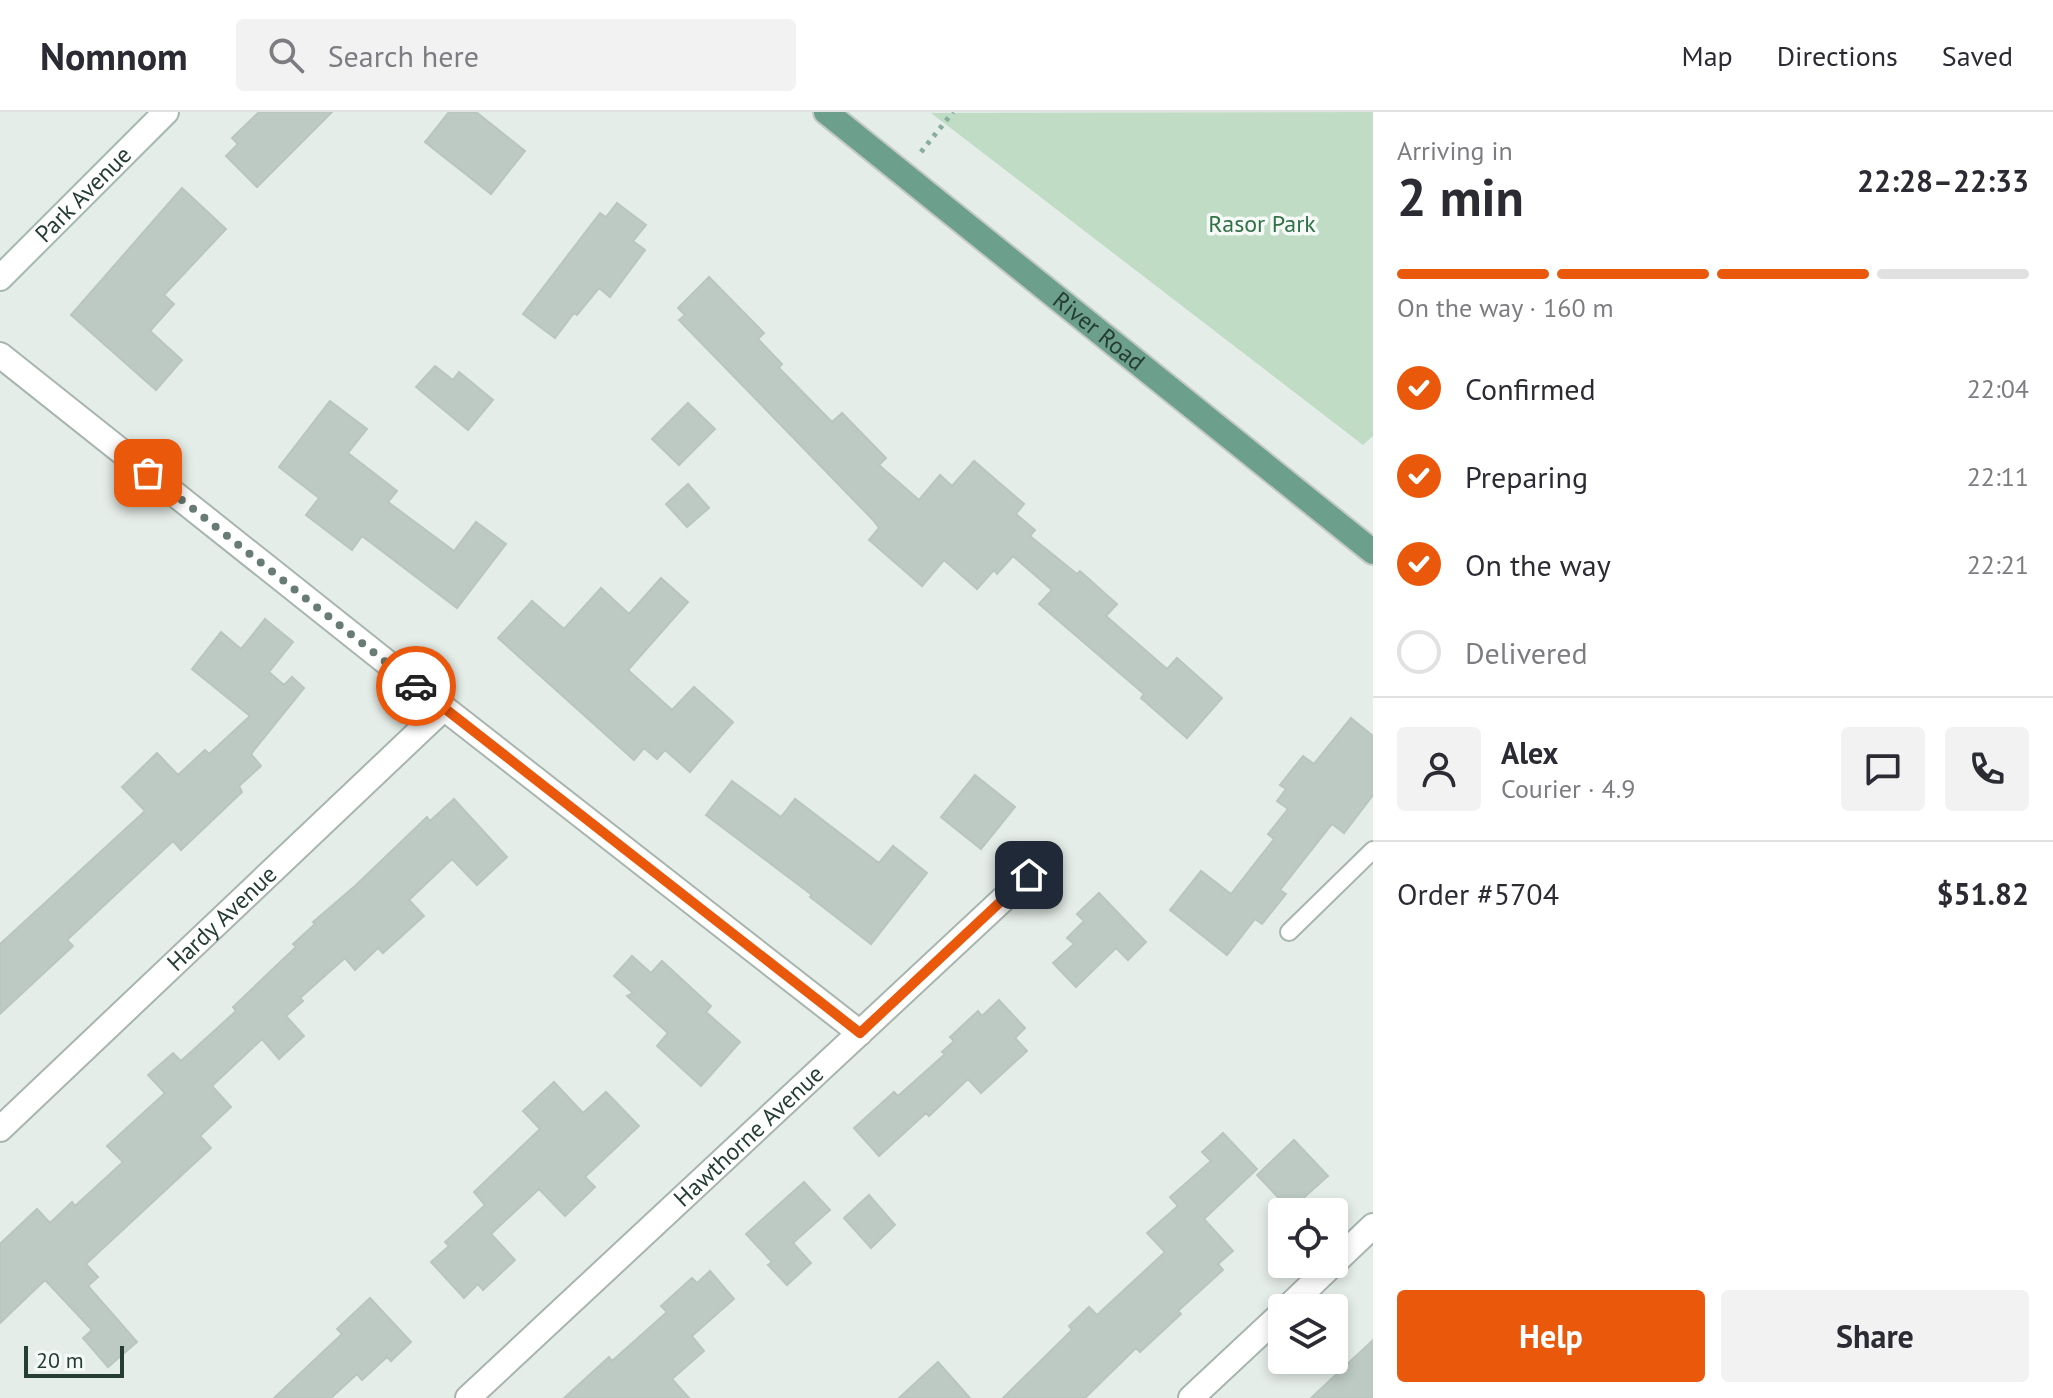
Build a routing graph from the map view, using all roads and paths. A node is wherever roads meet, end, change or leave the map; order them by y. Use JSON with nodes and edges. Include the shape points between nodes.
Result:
{"nodes":[{"id":1,"x":166,"y":112,"type":"edge"},
{"id":2,"x":826,"y":112,"type":"edge"},
{"id":3,"x":953,"y":112,"type":"edge"},
{"id":4,"x":904,"y":174,"type":"junction"},
{"id":5,"x":0,"y":278,"type":"edge"},
{"id":6,"x":0,"y":355,"type":"edge"},
{"id":7,"x":1373,"y":552,"type":"edge"},
{"id":8,"x":444,"y":708,"type":"junction"},
{"id":9,"x":1373,"y":850,"type":"edge"},
{"id":10,"x":1029,"y":875,"type":"dead end"},
{"id":11,"x":1289,"y":932,"type":"dead end"},
{"id":12,"x":860,"y":1033,"type":"junction"},
{"id":13,"x":0,"y":1129,"type":"edge"},
{"id":14,"x":1373,"y":1226,"type":"edge"},
{"id":15,"x":1348,"y":1250,"type":"edge"},
{"id":16,"x":1319,"y":1278,"type":"edge"},
{"id":17,"x":1302,"y":1294,"type":"edge"},
{"id":18,"x":1268,"y":1326,"type":"edge"},
{"id":19,"x":468,"y":1398,"type":"edge"},
{"id":20,"x":1191,"y":1398,"type":"edge"}],
"edges":[{"from":1,"to":5,"type":"street","name":"Park Avenue"},
{"from":2,"to":4,"type":"main road","name":"River Road"},
{"from":3,"to":4,"type":"path"},
{"from":4,"to":7,"type":"main road","name":"River Road"},
{"from":6,"to":8,"type":"street"},
{"from":8,"to":12,"type":"street"},
{"from":8,"to":13,"type":"street","name":"Hardy Avenue"},
{"from":9,"to":11,"type":"lane"},
{"from":10,"to":12,"type":"street","name":"Hawthorne Avenue"},
{"from":12,"to":19,"type":"street","name":"Hawthorne Avenue"},
{"from":14,"to":15,"type":"street"},
{"from":16,"to":17,"type":"street"},
{"from":18,"to":20,"type":"street"}]}
